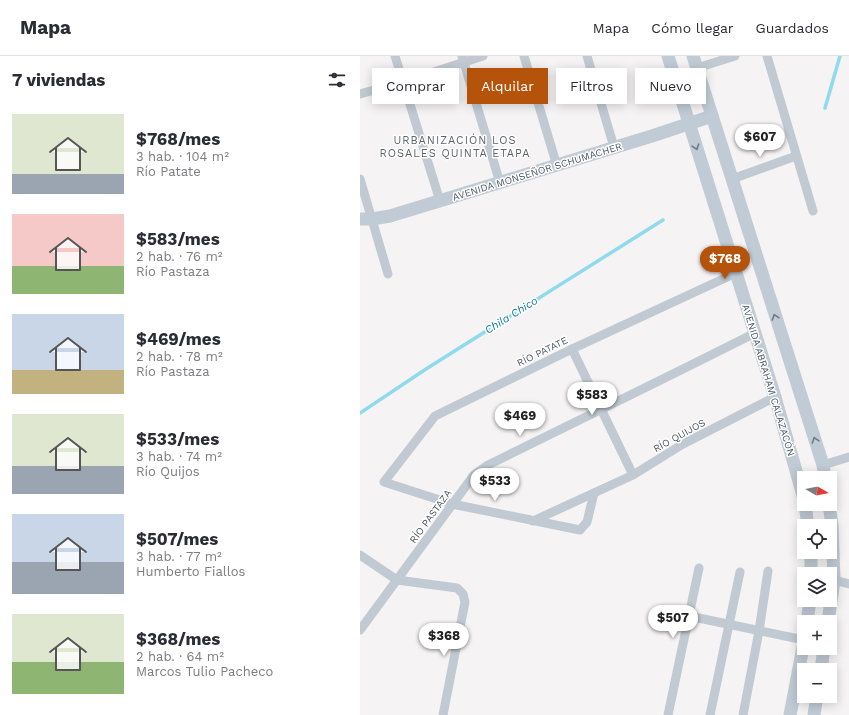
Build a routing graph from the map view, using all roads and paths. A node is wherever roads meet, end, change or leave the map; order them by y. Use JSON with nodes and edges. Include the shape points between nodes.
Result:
{"nodes":[{"id":1,"x":395,"y":56,"type":"edge"},
{"id":2,"x":483,"y":56,"type":"edge"},
{"id":3,"x":524,"y":56,"type":"edge"},
{"id":4,"x":587,"y":56,"type":"edge"},
{"id":5,"x":668,"y":56,"type":"edge"},
{"id":6,"x":734,"y":56,"type":"edge"},
{"id":7,"x":767,"y":56,"type":"edge"},
{"id":8,"x":463,"y":59,"type":"edge"},
{"id":9,"x":695,"y":62,"type":"edge"},
{"id":10,"x":398,"y":68,"type":"edge"},
{"id":11,"x":439,"y":68,"type":"edge"},
{"id":12,"x":372,"y":91,"type":"edge"},
{"id":13,"x":360,"y":94,"type":"edge"},
{"id":14,"x":409,"y":104,"type":"edge"},
{"id":15,"x":712,"y":116,"type":"junction"},
{"id":16,"x":689,"y":124,"type":"junction"},
{"id":17,"x":614,"y":147,"type":"junction"},
{"id":18,"x":796,"y":156,"type":"junction"},
{"id":19,"x":557,"y":166,"type":"junction"},
{"id":20,"x":360,"y":179,"type":"edge"},
{"id":21,"x":732,"y":179,"type":"junction"},
{"id":22,"x":500,"y":183,"type":"junction"},
{"id":23,"x":440,"y":201,"type":"junction"},
{"id":24,"x":812,"y":211,"type":"dead end"},
{"id":25,"x":366,"y":219,"type":"edge"},
{"id":26,"x":736,"y":273,"type":"junction"},
{"id":27,"x":388,"y":274,"type":"dead end"},
{"id":28,"x":755,"y":333,"type":"junction"},
{"id":29,"x":572,"y":349,"type":"junction"},
{"id":30,"x":775,"y":397,"type":"junction"},
{"id":31,"x":600,"y":409,"type":"junction"},
{"id":32,"x":849,"y":457,"type":"edge"},
{"id":33,"x":823,"y":465,"type":"junction"},
{"id":34,"x":824,"y":471,"type":"edge"},
{"id":35,"x":797,"y":474,"type":"edge"},
{"id":36,"x":633,"y":475,"type":"junction"},
{"id":37,"x":594,"y":493,"type":"junction"},
{"id":38,"x":452,"y":504,"type":"junction"},
{"id":39,"x":830,"y":511,"type":"edge"},
{"id":40,"x":533,"y":521,"type":"junction"},
{"id":41,"x":360,"y":554,"type":"edge"},
{"id":42,"x":834,"y":567,"type":"edge"},
{"id":43,"x":699,"y":568,"type":"dead end"},
{"id":44,"x":768,"y":571,"type":"dead end"},
{"id":45,"x":740,"y":572,"type":"dead end"},
{"id":46,"x":396,"y":580,"type":"junction"},
{"id":47,"x":837,"y":581,"type":"edge"},
{"id":48,"x":849,"y":584,"type":"edge"},
{"id":49,"x":689,"y":616,"type":"junction"},
{"id":50,"x":729,"y":624,"type":"junction"},
{"id":51,"x":360,"y":630,"type":"edge"},
{"id":52,"x":759,"y":631,"type":"junction"},
{"id":53,"x":797,"y":639,"type":"edge"},
{"id":54,"x":801,"y":655,"type":"edge"},
{"id":55,"x":817,"y":703,"type":"edge"},
{"id":56,"x":443,"y":715,"type":"edge"},
{"id":57,"x":668,"y":715,"type":"edge"},
{"id":58,"x":710,"y":715,"type":"edge"},
{"id":59,"x":743,"y":715,"type":"edge"},
{"id":60,"x":790,"y":715,"type":"edge"},
{"id":61,"x":817,"y":715,"type":"edge"}],
"edges":[{"from":1,"to":10,"type":"street"},
{"from":2,"to":8,"type":"street"},
{"from":3,"to":19,"type":"street"},
{"from":4,"to":17,"type":"street"},
{"from":5,"to":16,"type":"main road","name":"AVENIDA ABRAHAM CALAZACÓN"},
{"from":6,"to":9,"type":"street"},
{"from":7,"to":18,"type":"street"},
{"from":8,"to":11,"type":"street"},
{"from":8,"to":22,"type":"street"},
{"from":9,"to":15,"type":"main road"},
{"from":12,"to":13,"type":"street"},
{"from":14,"to":23,"type":"street"},
{"from":15,"to":16,"type":"main road","name":"AVENIDA MONSEÑOR SCHUMACHER"},
{"from":15,"to":21,"type":"main road"},
{"from":16,"to":17,"type":"main road","name":"AVENIDA MONSEÑOR SCHUMACHER"},
{"from":16,"to":26,"type":"main road","name":"AVENIDA ABRAHAM CALAZACÓN","one_way":true},
{"from":17,"to":19,"type":"main road","name":"AVENIDA MONSEÑOR SCHUMACHER"},
{"from":18,"to":21,"type":"street"},
{"from":18,"to":24,"type":"street"},
{"from":19,"to":22,"type":"main road","name":"AVENIDA MONSEÑOR SCHUMACHER"},
{"from":20,"to":25,"type":"street"},
{"from":33,"to":21,"type":"main road","one_way":true},
{"from":22,"to":23,"type":"main road","name":"AVENIDA MONSEÑOR SCHUMACHER"},
{"from":23,"to":25,"type":"main road","name":"AVENIDA MONSEÑOR SCHUMACHER","via":[[390,216]]},
{"from":25,"to":27,"type":"street"},
{"from":26,"to":28,"type":"main road","name":"AVENIDA ABRAHAM CALAZACÓN"},
{"from":26,"to":29,"type":"street","name":"RÍO PATATE"},
{"from":28,"to":30,"type":"main road","name":"AVENIDA ABRAHAM CALAZACÓN"},
{"from":28,"to":31,"type":"street","name":"RÍO PASTAZA"},
{"from":29,"to":31,"type":"street"},
{"from":29,"to":38,"type":"street","name":"RÍO PATATE","via":[[435,416],[384,482]]},
{"from":30,"to":35,"type":"main road","name":"AVENIDA ABRAHAM CALAZACÓN"},
{"from":30,"to":36,"type":"street","name":"RÍO QUIJOS","via":[[684,444]]},
{"from":31,"to":36,"type":"street"},
{"from":31,"to":38,"type":"street","name":"RÍO PASTAZA","via":[[488,465],[474,475]]},
{"from":32,"to":33,"type":"street"},
{"from":33,"to":34,"type":"main road"},
{"from":36,"to":37,"type":"street","name":"RÍO QUIJOS"},
{"from":37,"to":40,"type":"street","name":"RÍO QUIJOS"},
{"from":37,"to":40,"type":"street","via":[[586,522],[580,530]]},
{"from":38,"to":40,"type":"street"},
{"from":38,"to":46,"type":"street","name":"RÍO PASTAZA"},
{"from":39,"to":42,"type":"main road"},
{"from":41,"to":46,"type":"street"},
{"from":43,"to":49,"type":"street"},
{"from":44,"to":52,"type":"street"},
{"from":45,"to":50,"type":"street"},
{"from":46,"to":51,"type":"street","name":"RÍO PASTAZA"},
{"from":46,"to":56,"type":"street","via":[[457,588],[463,594],[465,602]]},
{"from":47,"to":48,"type":"street"},
{"from":49,"to":50,"type":"street"},
{"from":49,"to":57,"type":"street"},
{"from":50,"to":52,"type":"street"},
{"from":50,"to":58,"type":"street"},
{"from":52,"to":53,"type":"street"},
{"from":52,"to":59,"type":"street"},
{"from":54,"to":60,"type":"main road"},
{"from":55,"to":61,"type":"main road"}]}
